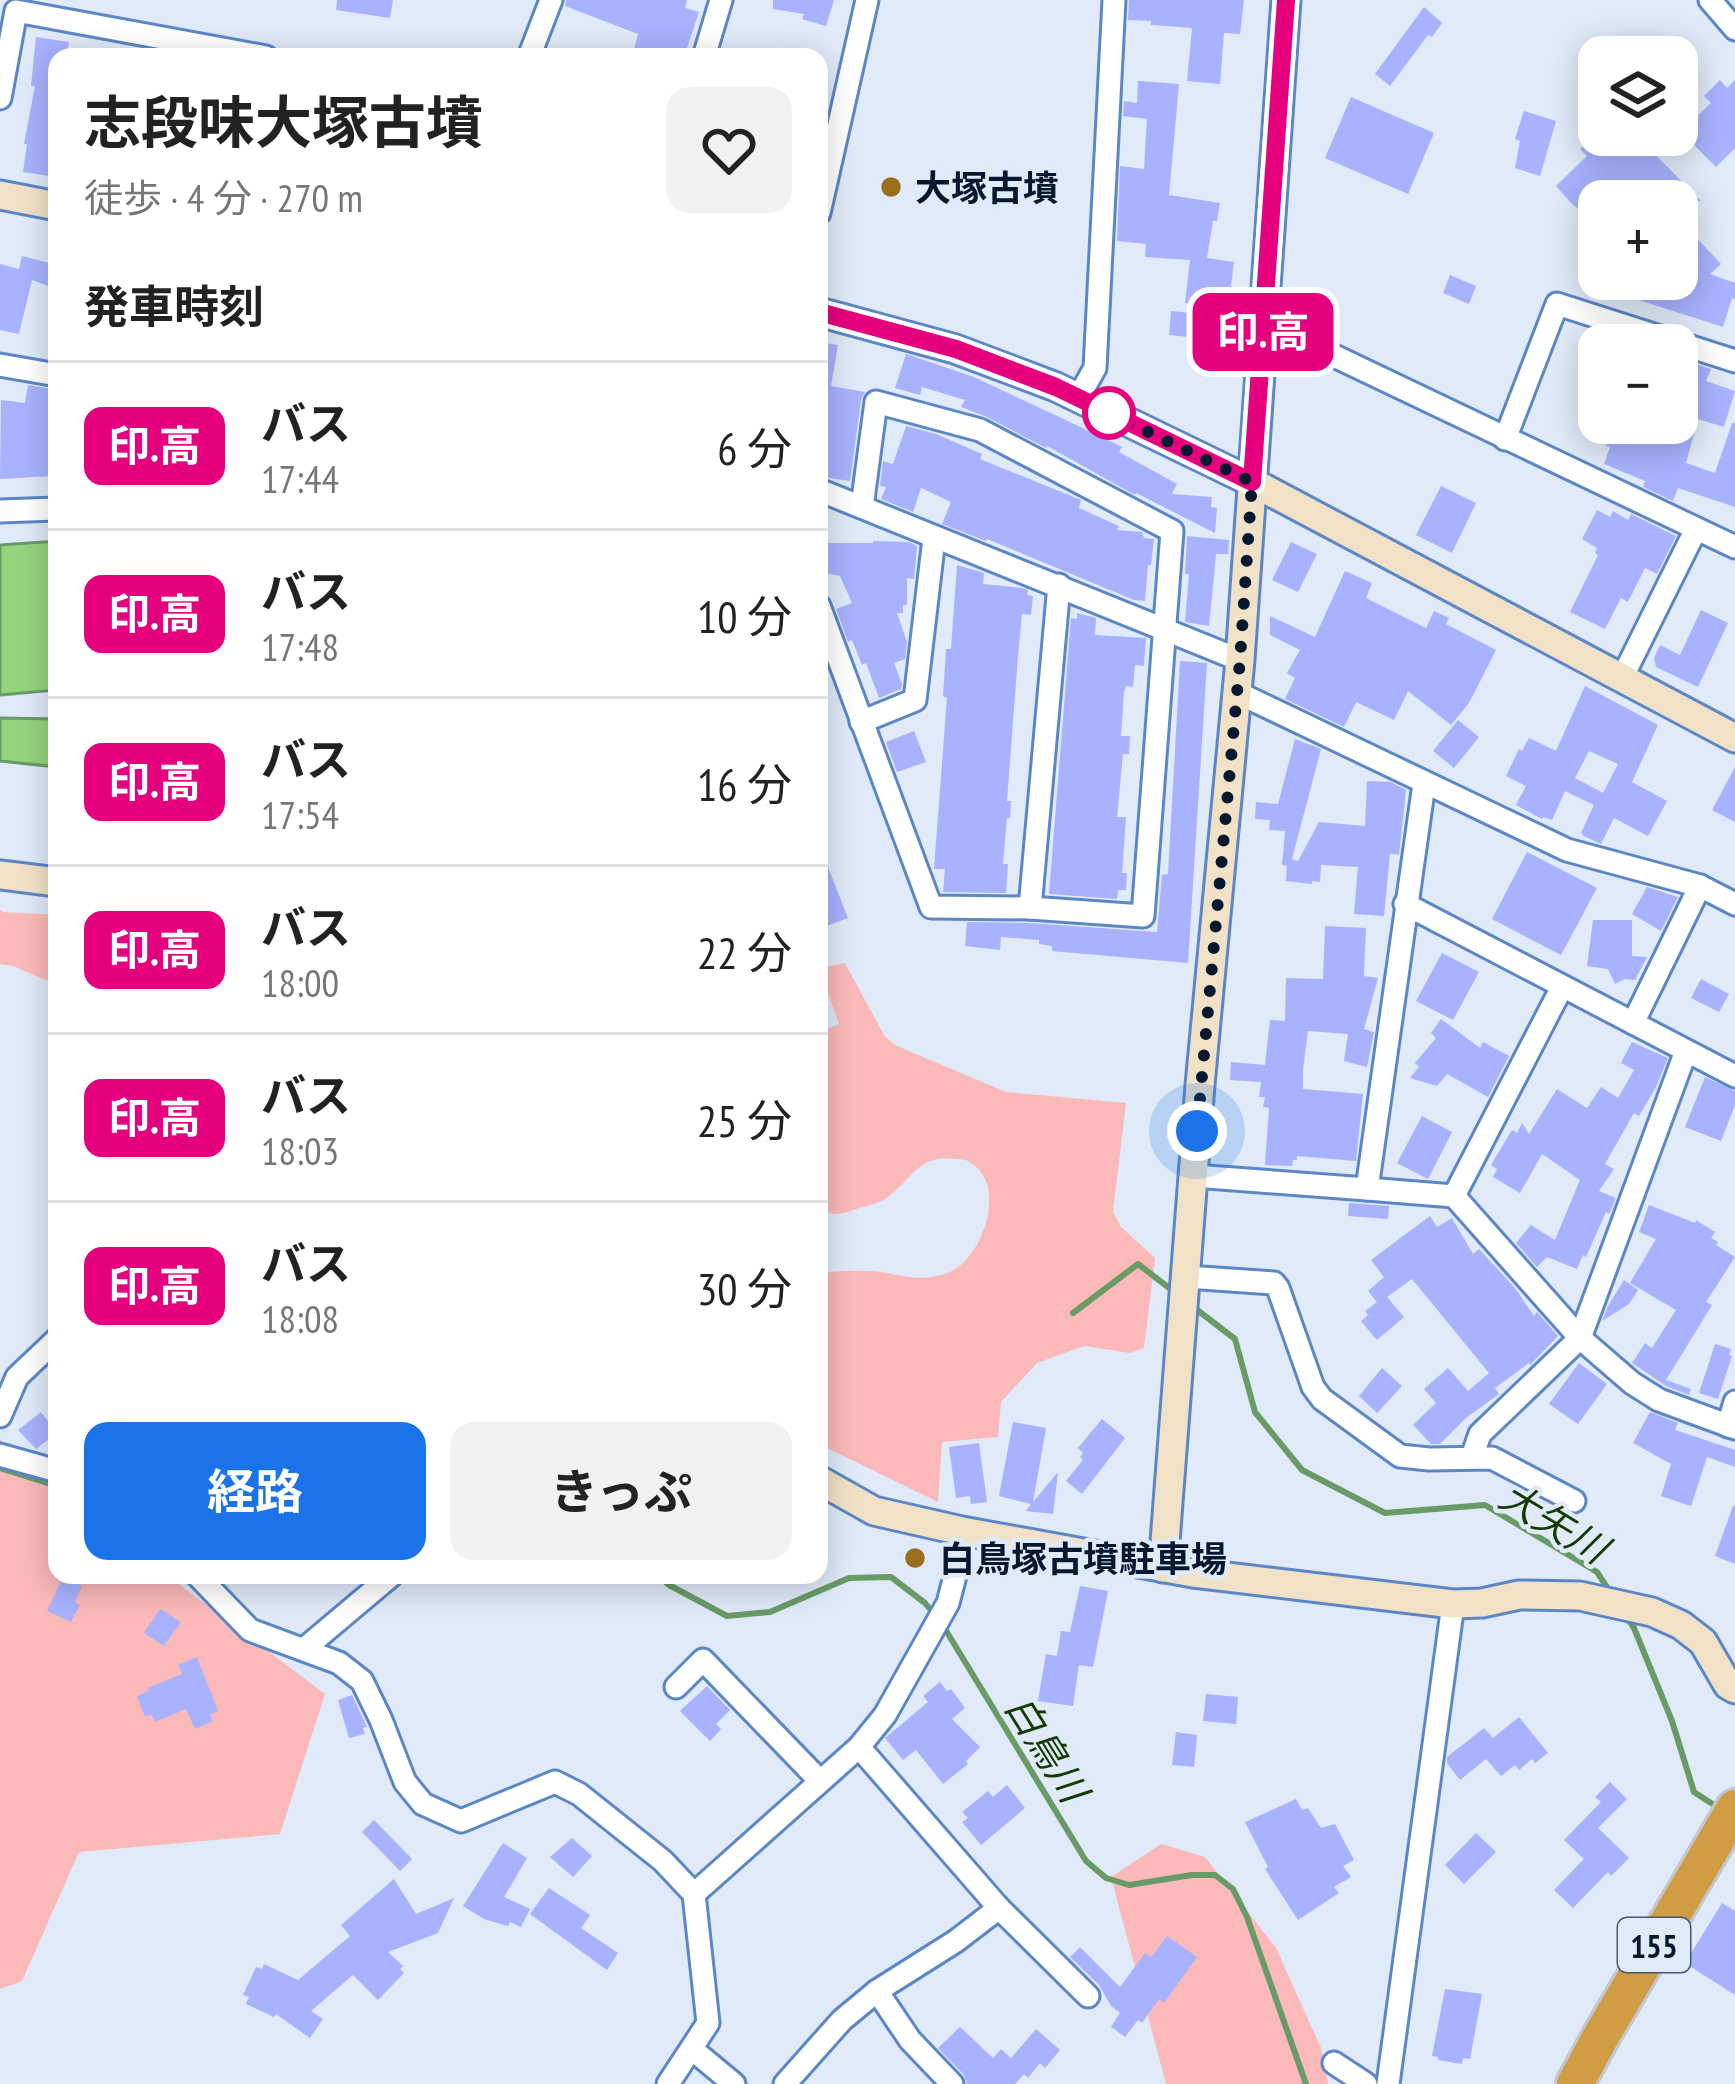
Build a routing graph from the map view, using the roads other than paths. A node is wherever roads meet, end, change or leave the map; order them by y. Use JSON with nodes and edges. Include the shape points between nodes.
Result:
{"nodes":[{"id":1,"x":551,"y":0,"type":"edge"},
{"id":2,"x":721,"y":0,"type":"edge"},
{"id":3,"x":867,"y":0,"type":"edge"},
{"id":4,"x":1114,"y":0,"type":"edge"},
{"id":5,"x":1286,"y":0,"type":"edge"},
{"id":6,"x":1710,"y":0,"type":"edge"},
{"id":7,"x":12,"y":7,"type":"edge"},
{"id":8,"x":1735,"y":29,"type":"edge"},
{"id":9,"x":150,"y":46,"type":"edge"},
{"id":10,"x":532,"y":48,"type":"edge"},
{"id":11,"x":707,"y":48,"type":"edge"},
{"id":12,"x":0,"y":98,"type":"edge"},
{"id":13,"x":828,"y":140,"type":"edge"},
{"id":14,"x":0,"y":195,"type":"edge"},
{"id":15,"x":48,"y":204,"type":"edge"},
{"id":16,"x":828,"y":314,"type":"edge"},
{"id":17,"x":1264,"y":325,"type":"junction"},
{"id":18,"x":1735,"y":361,"type":"edge"},
{"id":19,"x":0,"y":364,"type":"edge"},
{"id":20,"x":48,"y":373,"type":"edge"},
{"id":21,"x":1078,"y":398,"type":"junction"},
{"id":22,"x":1505,"y":439,"type":"junction"},
{"id":23,"x":1252,"y":482,"type":"junction"},
{"id":24,"x":828,"y":494,"type":"edge"},
{"id":25,"x":862,"y":507,"type":"junction"},
{"id":26,"x":48,"y":509,"type":"edge"},
{"id":27,"x":0,"y":511,"type":"edge"},
{"id":28,"x":1696,"y":529,"type":"junction"},
{"id":29,"x":934,"y":538,"type":"junction"},
{"id":30,"x":1735,"y":547,"type":"edge"},
{"id":31,"x":1059,"y":585,"type":"junction"},
{"id":32,"x":1164,"y":629,"type":"junction"},
{"id":33,"x":828,"y":631,"type":"edge"},
{"id":34,"x":1240,"y":660,"type":"junction"},
{"id":35,"x":1622,"y":677,"type":"junction"},
{"id":36,"x":1236,"y":692,"type":"junction"},
{"id":37,"x":861,"y":722,"type":"junction"},
{"id":38,"x":1735,"y":739,"type":"edge"},
{"id":39,"x":1424,"y":784,"type":"junction"},
{"id":40,"x":0,"y":875,"type":"edge"},
{"id":41,"x":48,"y":881,"type":"edge"},
{"id":42,"x":1700,"y":886,"type":"junction"},
{"id":43,"x":1405,"y":904,"type":"junction"},
{"id":44,"x":1735,"y":904,"type":"edge"},
{"id":45,"x":1030,"y":908,"type":"junction"},
{"id":46,"x":1562,"y":987,"type":"junction"},
{"id":47,"x":1633,"y":1023,"type":"junction"},
{"id":48,"x":1686,"y":1051,"type":"junction"},
{"id":49,"x":1735,"y":1076,"type":"edge"},
{"id":50,"x":1194,"y":1176,"type":"junction"},
{"id":51,"x":1367,"y":1190,"type":"junction"},
{"id":52,"x":1454,"y":1196,"type":"junction"},
{"id":53,"x":1187,"y":1272,"type":"junction"},
{"id":54,"x":1580,"y":1338,"type":"junction"},
{"id":55,"x":48,"y":1348,"type":"edge"},
{"id":56,"x":1735,"y":1402,"type":"edge"},
{"id":57,"x":0,"y":1416,"type":"edge"},
{"id":58,"x":1731,"y":1427,"type":"edge"},
{"id":59,"x":0,"y":1455,"type":"edge"},
{"id":60,"x":1472,"y":1457,"type":"junction"},
{"id":61,"x":48,"y":1468,"type":"edge"},
{"id":62,"x":828,"y":1485,"type":"edge"},
{"id":63,"x":1574,"y":1501,"type":"dead end"},
{"id":64,"x":962,"y":1531,"type":"junction"},
{"id":65,"x":1163,"y":1568,"type":"junction"},
{"id":66,"x":206,"y":1584,"type":"edge"},
{"id":67,"x":381,"y":1584,"type":"edge"},
{"id":68,"x":1453,"y":1604,"type":"junction"},
{"id":69,"x":304,"y":1649,"type":"junction"},
{"id":70,"x":676,"y":1687,"type":"dead end"},
{"id":71,"x":1735,"y":1689,"type":"edge"},
{"id":72,"x":859,"y":1748,"type":"junction"},
{"id":73,"x":820,"y":1781,"type":"junction"},
{"id":74,"x":1735,"y":1808,"type":"edge"},
{"id":75,"x":694,"y":1894,"type":"junction"},
{"id":76,"x":999,"y":1908,"type":"junction"},
{"id":77,"x":877,"y":1990,"type":"junction"},
{"id":78,"x":1088,"y":1996,"type":"dead end"},
{"id":79,"x":693,"y":2050,"type":"junction"},
{"id":80,"x":1334,"y":2063,"type":"dead end"},
{"id":81,"x":668,"y":2084,"type":"edge"},
{"id":82,"x":734,"y":2084,"type":"edge"},
{"id":83,"x":785,"y":2084,"type":"edge"},
{"id":84,"x":952,"y":2084,"type":"edge"},
{"id":85,"x":1366,"y":2084,"type":"edge"},
{"id":86,"x":1388,"y":2084,"type":"edge"},
{"id":87,"x":1575,"y":2084,"type":"edge"}],
"edges":[{"from":1,"to":10,"type":"street"},
{"from":2,"to":11,"type":"street"},
{"from":3,"to":13,"type":"street"},
{"from":4,"to":21,"type":"street","via":[[1095,368]]},
{"from":5,"to":17,"type":"street"},
{"from":6,"to":8,"type":"street"},
{"from":7,"to":9,"type":"street"},
{"from":7,"to":12,"type":"street"},
{"from":14,"to":15,"type":"street"},
{"from":16,"to":21,"type":"street","via":[[956,349]]},
{"from":17,"to":22,"type":"street"},
{"from":17,"to":23,"type":"street"},
{"from":18,"to":22,"type":"street","via":[[1556,304]]},
{"from":19,"to":20,"type":"street"},
{"from":21,"to":23,"type":"street"},
{"from":22,"to":28,"type":"street"},
{"from":23,"to":34,"type":"street"},
{"from":23,"to":35,"type":"street"},
{"from":24,"to":25,"type":"street"},
{"from":25,"to":29,"type":"street"},
{"from":25,"to":32,"type":"street","via":[[876,402],[980,430],[1172,531]]},
{"from":26,"to":27,"type":"street"},
{"from":28,"to":30,"type":"street"},
{"from":28,"to":35,"type":"street"},
{"from":29,"to":31,"type":"street"},
{"from":29,"to":37,"type":"street","via":[[915,700]]},
{"from":31,"to":32,"type":"street"},
{"from":31,"to":45,"type":"street"},
{"from":32,"to":34,"type":"street"},
{"from":32,"to":45,"type":"street","via":[[1143,916]]},
{"from":33,"to":37,"type":"street"},
{"from":34,"to":36,"type":"street"},
{"from":35,"to":38,"type":"street"},
{"from":36,"to":39,"type":"street"},
{"from":36,"to":50,"type":"street"},
{"from":37,"to":45,"type":"street","via":[[931,908]]},
{"from":39,"to":42,"type":"street","via":[[1567,850]]},
{"from":39,"to":43,"type":"street"},
{"from":40,"to":41,"type":"street"},
{"from":42,"to":44,"type":"street"},
{"from":42,"to":47,"type":"street"},
{"from":43,"to":46,"type":"street"},
{"from":43,"to":51,"type":"street"},
{"from":46,"to":47,"type":"street"},
{"from":46,"to":52,"type":"street"},
{"from":47,"to":48,"type":"street"},
{"from":48,"to":49,"type":"street"},
{"from":48,"to":54,"type":"street"},
{"from":50,"to":51,"type":"street"},
{"from":50,"to":53,"type":"street"},
{"from":51,"to":52,"type":"street"},
{"from":52,"to":54,"type":"street"},
{"from":53,"to":60,"type":"street","via":[[1274,1282],[1322,1399],[1400,1456]]},
{"from":53,"to":65,"type":"street"},
{"from":54,"to":58,"type":"street","via":[[1659,1400]]},
{"from":54,"to":60,"type":"street","via":[[1480,1434]]},
{"from":55,"to":57,"type":"street","via":[[17,1377]]},
{"from":56,"to":58,"type":"street"},
{"from":59,"to":61,"type":"street"},
{"from":60,"to":63,"type":"street","via":[[1492,1458]]},
{"from":62,"to":64,"type":"street","via":[[874,1511]]},
{"from":64,"to":65,"type":"street"},
{"from":64,"to":72,"type":"street","via":[[947,1603]]},
{"from":65,"to":68,"type":"street"},
{"from":66,"to":69,"type":"street","via":[[250,1630]]},
{"from":67,"to":69,"type":"street"},
{"from":68,"to":71,"type":"street","via":[[1580,1596],[1652,1612],[1703,1642]]},
{"from":68,"to":86,"type":"street"},
{"from":69,"to":75,"type":"street","via":[[362,1681],[405,1782],[423,1804],[461,1821],[555,1782],[663,1861]]},
{"from":70,"to":73,"type":"street","via":[[703,1660]]},
{"from":72,"to":73,"type":"street"},
{"from":72,"to":76,"type":"street"},
{"from":73,"to":75,"type":"street"},
{"from":74,"to":87,"type":"highway","number":"155"},
{"from":75,"to":79,"type":"street","via":[[708,2023]]},
{"from":76,"to":77,"type":"street"},
{"from":76,"to":78,"type":"street"},
{"from":77,"to":83,"type":"street"},
{"from":77,"to":84,"type":"street"},
{"from":79,"to":81,"type":"street"},
{"from":79,"to":82,"type":"street"},
{"from":80,"to":85,"type":"street"}]}
